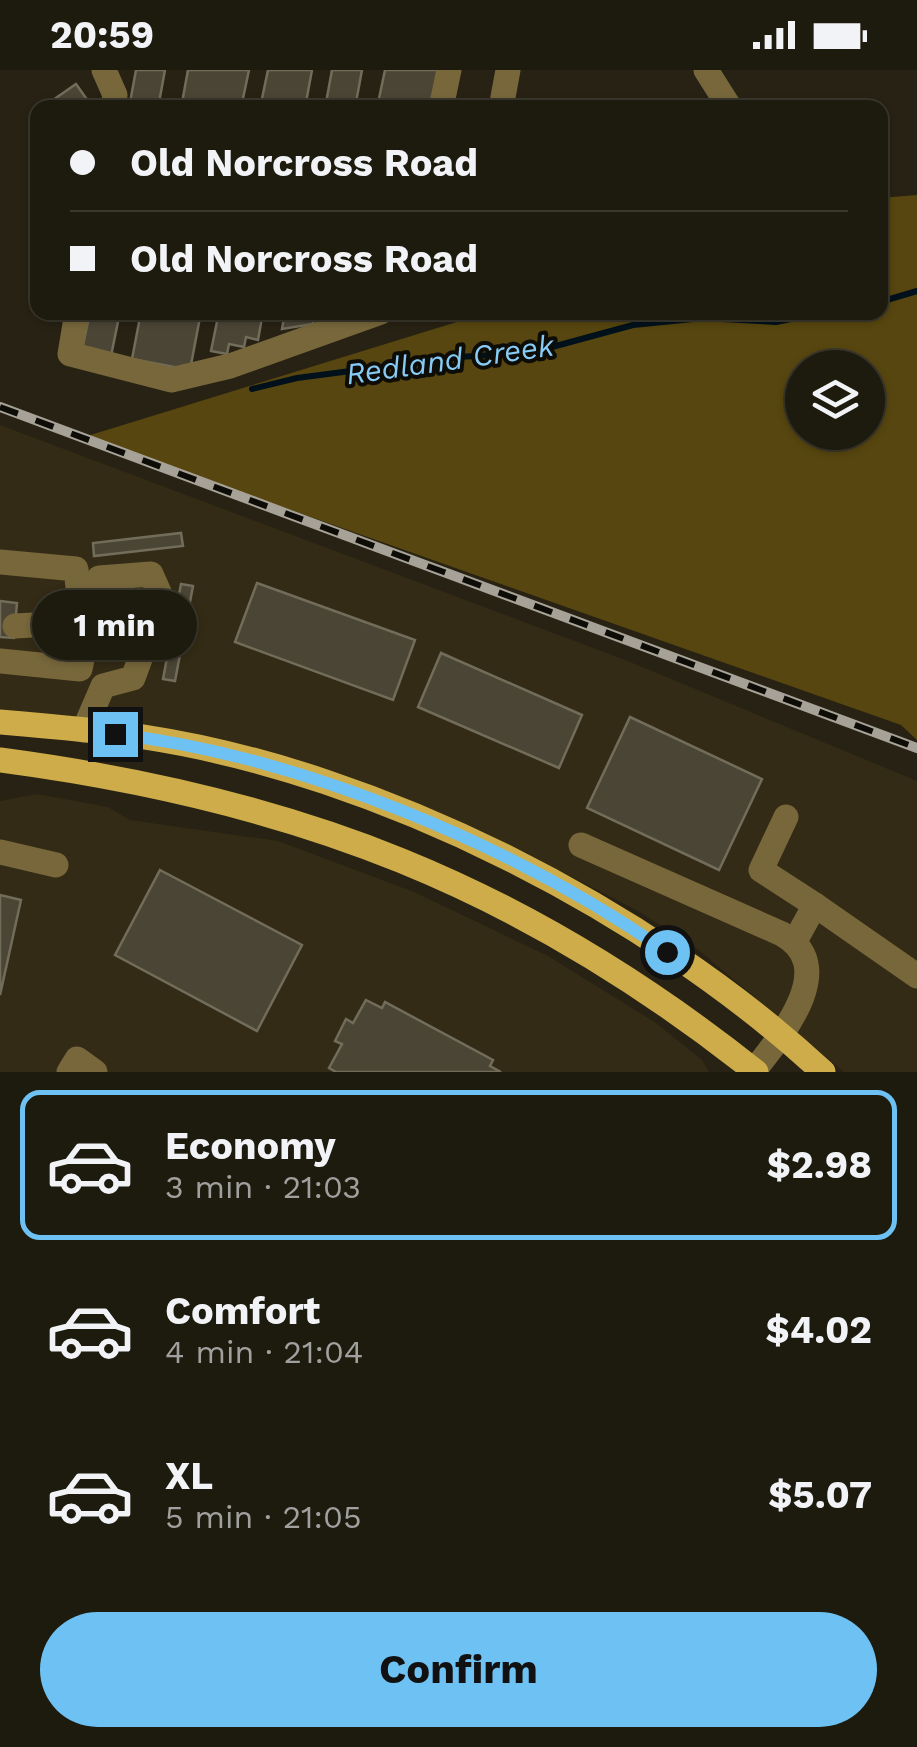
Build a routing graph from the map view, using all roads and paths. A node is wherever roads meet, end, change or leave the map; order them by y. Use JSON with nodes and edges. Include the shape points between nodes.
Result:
{"nodes":[{"id":1,"x":104,"y":70,"type":"edge"},
{"id":2,"x":448,"y":70,"type":"edge"},
{"id":3,"x":508,"y":70,"type":"edge"},
{"id":4,"x":706,"y":70,"type":"edge"},
{"id":5,"x":114,"y":100,"type":"edge"},
{"id":6,"x":442,"y":100,"type":"edge"},
{"id":7,"x":502,"y":100,"type":"edge"},
{"id":8,"x":725,"y":100,"type":"edge"},
{"id":9,"x":76,"y":320,"type":"edge"},
{"id":10,"x":359,"y":320,"type":"edge"},
{"id":11,"x":0,"y":562,"type":"edge"},
{"id":12,"x":15,"y":626,"type":"dead end"},
{"id":13,"x":0,"y":662,"type":"edge"},
{"id":14,"x":80,"y":670,"type":"junction"},
{"id":15,"x":103,"y":686,"type":"junction"},
{"id":16,"x":0,"y":722,"type":"edge"},
{"id":17,"x":84,"y":730,"type":"junction"},
{"id":18,"x":0,"y":760,"type":"edge"},
{"id":19,"x":786,"y":817,"type":"dead end"},
{"id":20,"x":581,"y":844,"type":"dead end"},
{"id":21,"x":0,"y":852,"type":"edge"},
{"id":22,"x":56,"y":864,"type":"dead end"},
{"id":23,"x":814,"y":905,"type":"junction"},
{"id":24,"x":795,"y":941,"type":"junction"},
{"id":25,"x":917,"y":976,"type":"edge"},
{"id":26,"x":781,"y":1036,"type":"junction"},
{"id":27,"x":754,"y":1071,"type":"edge"},
{"id":28,"x":69,"y":1072,"type":"edge"},
{"id":29,"x":95,"y":1072,"type":"edge"},
{"id":30,"x":823,"y":1072,"type":"edge"}],
"edges":[{"from":1,"to":5,"type":"lane"},
{"from":2,"to":6,"type":"lane"},
{"from":3,"to":7,"type":"lane"},
{"from":4,"to":8,"type":"lane"},
{"from":9,"to":10,"type":"lane","via":[[70,354],[171,380]]},
{"from":11,"to":12,"type":"lane","via":[[76,569],[79,597],[69,623]]},
{"from":13,"to":14,"type":"lane"},
{"from":14,"to":15,"type":"lane"},
{"from":14,"to":15,"type":"lane","via":[[100,578],[151,574],[162,600],[133,678]]},
{"from":15,"to":17,"type":"lane"},
{"from":16,"to":17,"type":"main road"},
{"from":17,"to":26,"type":"main road","via":[[234,756],[343,788],[517,862],[635,930]]},
{"from":18,"to":27,"type":"main road","via":[[154,783],[391,854],[568,942]]},
{"from":19,"to":23,"type":"lane","via":[[761,870]]},
{"from":20,"to":24,"type":"lane"},
{"from":21,"to":22,"type":"lane"},
{"from":23,"to":24,"type":"lane"},
{"from":23,"to":25,"type":"lane"},
{"from":24,"to":26,"type":"lane","via":[[808,968]]},
{"from":26,"to":27,"type":"lane"},
{"from":26,"to":30,"type":"main road"},
{"from":28,"to":29,"type":"lane","via":[[77,1060]]}]}
